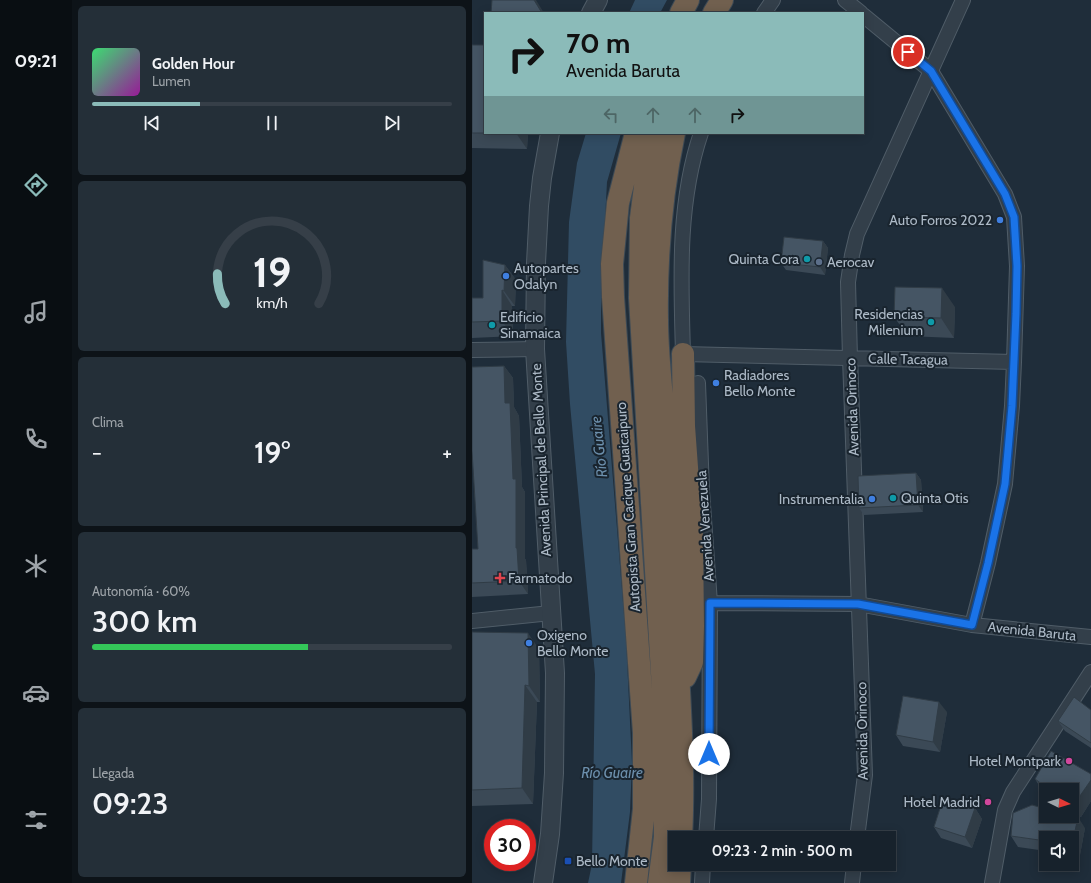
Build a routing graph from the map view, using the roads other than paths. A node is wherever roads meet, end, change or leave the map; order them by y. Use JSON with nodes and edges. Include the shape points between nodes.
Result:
{"nodes":[{"id":1,"x":591,"y":0,"type":"edge"},
{"id":2,"x":598,"y":0,"type":"edge"},
{"id":3,"x":688,"y":0,"type":"edge"},
{"id":4,"x":722,"y":0,"type":"edge"},
{"id":5,"x":773,"y":0,"type":"edge"},
{"id":6,"x":845,"y":0,"type":"edge"},
{"id":7,"x":964,"y":0,"type":"edge"},
{"id":8,"x":591,"y":12,"type":"edge"},
{"id":9,"x":592,"y":12,"type":"edge"},
{"id":10,"x":682,"y":12,"type":"edge"},
{"id":11,"x":715,"y":12,"type":"edge"},
{"id":12,"x":765,"y":12,"type":"edge"},
{"id":13,"x":860,"y":12,"type":"edge"},
{"id":14,"x":864,"y":16,"type":"edge"},
{"id":15,"x":931,"y":71,"type":"junction"},
{"id":16,"x":550,"y":134,"type":"edge"},
{"id":17,"x":636,"y":134,"type":"edge"},
{"id":18,"x":658,"y":134,"type":"edge"},
{"id":19,"x":674,"y":134,"type":"edge"},
{"id":20,"x":701,"y":134,"type":"edge"},
{"id":21,"x":535,"y":349,"type":"junction"},
{"id":22,"x":472,"y":350,"type":"edge"},
{"id":23,"x":683,"y":354,"type":"junction"},
{"id":24,"x":850,"y":358,"type":"junction"},
{"id":25,"x":1014,"y":362,"type":"junction"},
{"id":26,"x":698,"y":383,"type":"dead end"},
{"id":27,"x":710,"y":603,"type":"junction"},
{"id":28,"x":858,"y":604,"type":"junction"},
{"id":29,"x":551,"y":613,"type":"junction"},
{"id":30,"x":472,"y":621,"type":"edge"},
{"id":31,"x":972,"y":625,"type":"junction"},
{"id":32,"x":1091,"y":637,"type":"edge"},
{"id":33,"x":1091,"y":672,"type":"edge"},
{"id":34,"x":679,"y":689,"type":"junction"},
{"id":35,"x":682,"y":831,"type":"edge"},
{"id":36,"x":707,"y":831,"type":"edge"},
{"id":37,"x":858,"y":831,"type":"edge"},
{"id":38,"x":680,"y":871,"type":"edge"},
{"id":39,"x":703,"y":871,"type":"edge"},
{"id":40,"x":853,"y":871,"type":"edge"},
{"id":41,"x":543,"y":883,"type":"edge"},
{"id":42,"x":636,"y":883,"type":"edge"},
{"id":43,"x":659,"y":883,"type":"edge"},
{"id":44,"x":679,"y":883,"type":"edge"},
{"id":45,"x":702,"y":883,"type":"edge"},
{"id":46,"x":852,"y":883,"type":"edge"},
{"id":47,"x":992,"y":883,"type":"edge"}],
"edges":[{"from":1,"to":8,"type":"street"},
{"from":2,"to":9,"type":"street"},
{"from":3,"to":10,"type":"highway"},
{"from":4,"to":11,"type":"highway"},
{"from":5,"to":12,"type":"street"},
{"from":6,"to":13,"type":"street"},
{"from":7,"to":15,"type":"street","name":"Avenida Orinoco"},
{"from":14,"to":15,"type":"street"},
{"from":15,"to":24,"type":"street","name":"Avenida Orinoco","via":[[857,234],[848,282]]},
{"from":15,"to":25,"type":"street","via":[[1005,194],[1014,217],[1017,266]]},
{"from":16,"to":21,"type":"street","name":"Avenida Principal de Bello Monte","via":[[539,206]]},
{"from":17,"to":42,"type":"highway","name":"Autopista Gran Cacique Guaicaipuro","via":[[618,203],[612,264],[644,732],[644,810]]},
{"from":18,"to":43,"type":"highway","via":[[647,172],[641,218],[640,298],[663,690],[665,837]]},
{"from":19,"to":34,"type":"highway","via":[[660,216],[657,322]]},
{"from":20,"to":23,"type":"street","via":[[686,190],[681,290]]},
{"from":21,"to":22,"type":"street"},
{"from":21,"to":29,"type":"street","name":"Avenida Principal de Bello Monte"},
{"from":23,"to":24,"type":"street","name":"Calle Tacagua"},
{"from":23,"to":34,"type":"highway","via":[[684,426],[692,536],[693,626],[692,662]]},
{"from":24,"to":25,"type":"street","name":"Calle Tacagua"},
{"from":24,"to":28,"type":"street","name":"Avenida Orinoco"},
{"from":25,"to":31,"type":"street","via":[[1005,484]]},
{"from":26,"to":27,"type":"street","name":"Avenida Venezuela"},
{"from":27,"to":28,"type":"street","name":"Avenida Baruta"},
{"from":27,"to":36,"type":"street","name":"Avenida Venezuela"},
{"from":28,"to":31,"type":"street","name":"Avenida Baruta"},
{"from":28,"to":37,"type":"street","name":"Avenida Orinoco","via":[[865,775]]},
{"from":29,"to":30,"type":"street"},
{"from":29,"to":41,"type":"street","name":"Avenida Principal de Bello Monte","via":[[555,673],[554,773],[550,834]]},
{"from":31,"to":32,"type":"street","name":"Avenida Baruta"},
{"from":33,"to":47,"type":"street","via":[[1013,792],[1005,810]]},
{"from":34,"to":35,"type":"highway"},
{"from":38,"to":44,"type":"highway"},
{"from":39,"to":45,"type":"street"},
{"from":40,"to":46,"type":"street"}]}
